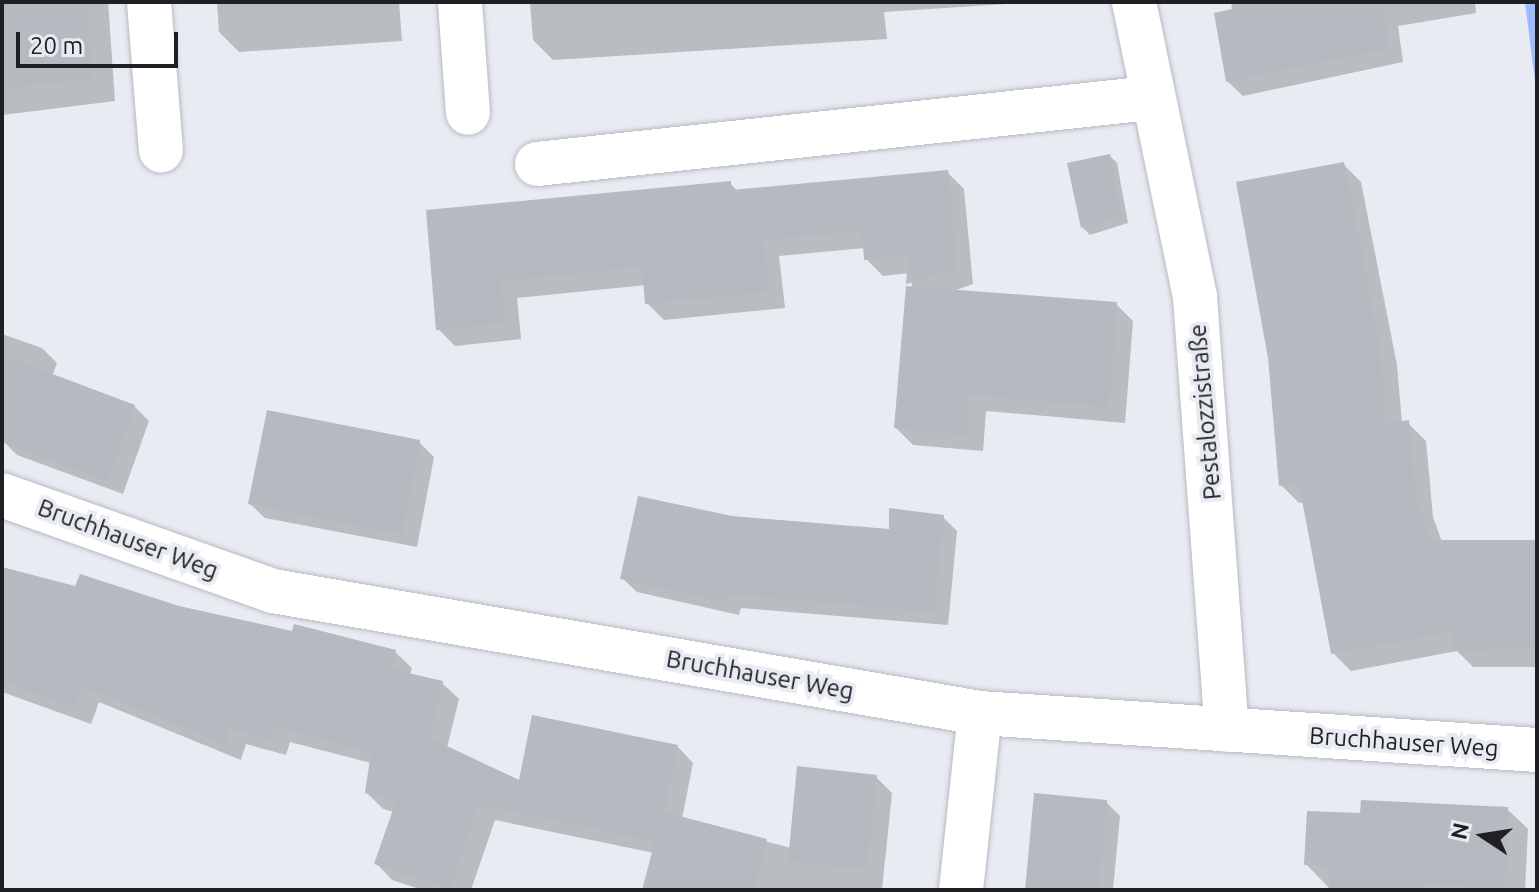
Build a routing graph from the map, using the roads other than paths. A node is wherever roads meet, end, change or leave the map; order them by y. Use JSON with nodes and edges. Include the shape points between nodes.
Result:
{"nodes":[{"id":1,"x":149,"y":2,"type":"edge"},
{"id":2,"x":460,"y":2,"type":"edge"},
{"id":3,"x":1134,"y":2,"type":"edge"},
{"id":4,"x":1151,"y":98,"type":"junction"},
{"id":5,"x":468,"y":113,"type":"dead end"},
{"id":6,"x":161,"y":151,"type":"dead end"},
{"id":7,"x":537,"y":164,"type":"dead end"},
{"id":8,"x":2,"y":495,"type":"edge"},
{"id":9,"x":980,"y":713,"type":"junction"},
{"id":10,"x":1227,"y":730,"type":"junction"},
{"id":11,"x":1537,"y":750,"type":"edge"},
{"id":12,"x":961,"y":890,"type":"edge"}],
"edges":[{"from":1,"to":6,"type":"street"},
{"from":2,"to":5,"type":"street"},
{"from":3,"to":4,"type":"street","name":"Pestalozzistraße"},
{"from":4,"to":7,"type":"street"},
{"from":4,"to":10,"type":"street","name":"Pestalozzistraße","via":[[1195,297]]},
{"from":8,"to":9,"type":"street","name":"Bruchhauser Weg","via":[[273,591]]},
{"from":9,"to":10,"type":"street","name":"Bruchhauser Weg"},
{"from":9,"to":12,"type":"street"},
{"from":10,"to":11,"type":"street","name":"Bruchhauser Weg"}]}
